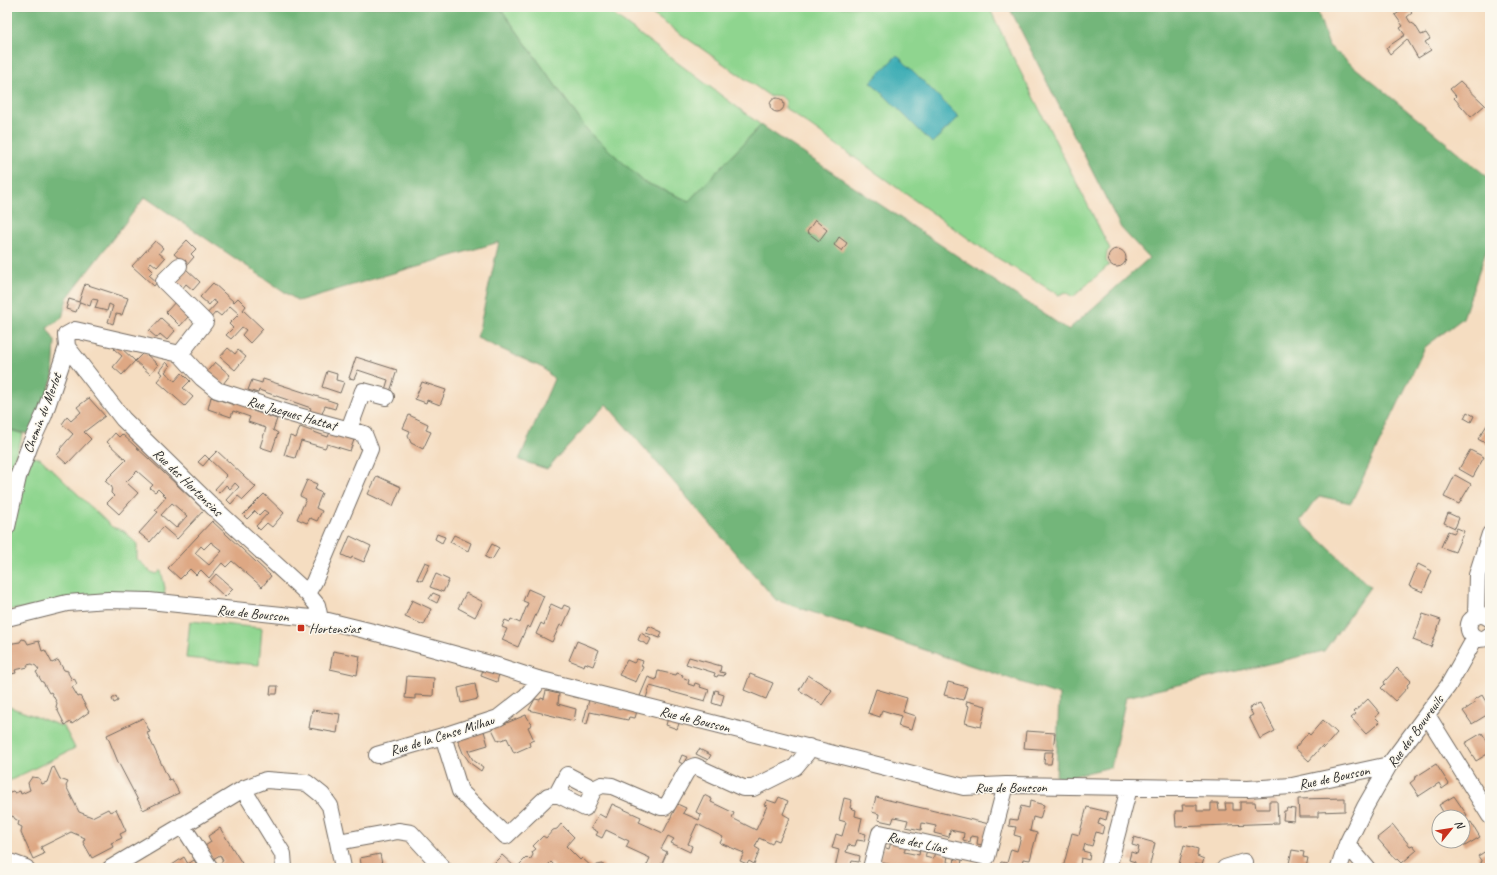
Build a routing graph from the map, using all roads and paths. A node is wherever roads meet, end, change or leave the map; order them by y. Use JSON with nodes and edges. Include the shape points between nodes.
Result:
{"nodes":[{"id":1,"x":178,"y":266,"type":"dead end"},
{"id":2,"x":67,"y":341,"type":"junction"},
{"id":3,"x":180,"y":354,"type":"junction"},
{"id":4,"x":386,"y":398,"type":"dead end"},
{"id":5,"x":348,"y":429,"type":"junction"},
{"id":6,"x":7,"y":527,"type":"edge"},
{"id":7,"x":1490,"y":534,"type":"edge"},
{"id":8,"x":307,"y":593,"type":"junction"},
{"id":9,"x":1483,"y":617,"type":"edge"},
{"id":10,"x":7,"y":618,"type":"edge"},
{"id":11,"x":320,"y":619,"type":"junction"},
{"id":12,"x":1482,"y":637,"type":"edge"},
{"id":13,"x":538,"y":679,"type":"junction"},
{"id":14,"x":1427,"y":715,"type":"junction"},
{"id":15,"x":443,"y":736,"type":"junction"},
{"id":16,"x":809,"y":747,"type":"junction"},
{"id":17,"x":377,"y":755,"type":"dead end"},
{"id":18,"x":1389,"y":765,"type":"junction"},
{"id":19,"x":1006,"y":785,"type":"junction"},
{"id":20,"x":1129,"y":788,"type":"junction"},
{"id":21,"x":594,"y":789,"type":"junction"},
{"id":22,"x":243,"y":790,"type":"junction"},
{"id":23,"x":557,"y":794,"type":"junction"},
{"id":24,"x":1490,"y":816,"type":"edge"},
{"id":25,"x":182,"y":825,"type":"junction"},
{"id":26,"x":338,"y":842,"type":"junction"},
{"id":27,"x":1347,"y":844,"type":"junction"},
{"id":28,"x":7,"y":861,"type":"edge"},
{"id":29,"x":1244,"y":862,"type":"dead end"},
{"id":30,"x":26,"y":868,"type":"edge"},
{"id":31,"x":111,"y":868,"type":"edge"},
{"id":32,"x":210,"y":868,"type":"edge"},
{"id":33,"x":284,"y":868,"type":"edge"},
{"id":34,"x":342,"y":868,"type":"edge"},
{"id":35,"x":443,"y":868,"type":"edge"},
{"id":36,"x":870,"y":868,"type":"edge"},
{"id":37,"x":1108,"y":868,"type":"edge"},
{"id":38,"x":1225,"y":868,"type":"edge"},
{"id":39,"x":1338,"y":868,"type":"edge"},
{"id":40,"x":1367,"y":868,"type":"edge"}],
"edges":[{"from":1,"to":3,"type":"street","via":[[164,281],[205,322]]},
{"from":2,"to":3,"type":"street","via":[[75,330]]},
{"from":2,"to":6,"type":"street","name":"Chemin du Merlot","via":[[44,415],[18,477]]},
{"from":2,"to":8,"type":"street","name":"Rue des Hortensias","via":[[123,419],[213,507]]},
{"from":3,"to":5,"type":"street","name":"Rue Jacques Hattat","via":[[217,390]]},
{"from":4,"to":5,"type":"street","via":[[363,391]]},
{"from":5,"to":8,"type":"street","name":"Rue Jacques Hattat","via":[[364,434],[370,449],[314,582]]},
{"from":7,"to":9,"type":"street","via":[[1477,575]]},
{"from":8,"to":11,"type":"street","name":"Rue des Hortensias","via":[[317,605]]},
{"from":9,"to":12,"type":"street","via":[[1468,624],[1469,632]]},
{"from":10,"to":11,"type":"street","name":"Rue de Bousson","via":[[67,603],[108,600],[149,601]]},
{"from":11,"to":13,"type":"street","name":"Rue de Bousson"},
{"from":12,"to":14,"type":"street","name":"Rue des Bouvreuils"},
{"from":13,"to":15,"type":"street","name":"Rue de la Cense Milhau","via":[[526,696],[498,718]]},
{"from":13,"to":16,"type":"street","name":"Rue de Bousson"},
{"from":14,"to":18,"type":"street","name":"Rue des Bouvreuils"},
{"from":14,"to":24,"type":"street"},
{"from":15,"to":17,"type":"street","name":"Rue de la Cense Milhau"},
{"from":15,"to":23,"type":"street","via":[[460,791],[506,836],[548,796]]},
{"from":16,"to":19,"type":"street","name":"Rue de Bousson","via":[[964,787]]},
{"from":16,"to":21,"type":"street","via":[[795,767],[753,788],[742,788],[695,766],[690,768],[665,807],[612,786],[602,785]]},
{"from":18,"to":20,"type":"street","name":"Rue de Bousson","via":[[1292,786],[1248,789]]},
{"from":18,"to":27,"type":"street","name":"Rue des Bouvreuils"},
{"from":19,"to":20,"type":"street","name":"Rue de Bousson"},
{"from":19,"to":36,"type":"street","name":"Rue des Lilas","via":[[987,857],[880,833]]},
{"from":20,"to":37,"type":"street"},
{"from":21,"to":23,"type":"street","via":[[567,775]]},
{"from":21,"to":23,"type":"street","via":[[585,808]]},
{"from":22,"to":25,"type":"street"},
{"from":22,"to":26,"type":"street","via":[[266,780],[307,783],[322,795],[330,806]]},
{"from":22,"to":33,"type":"street","via":[[283,854]]},
{"from":25,"to":31,"type":"street"},
{"from":25,"to":32,"type":"street"},
{"from":26,"to":34,"type":"street"},
{"from":26,"to":35,"type":"street","via":[[398,831],[411,833]]},
{"from":27,"to":39,"type":"street","name":"Rue des Bouvreuils"},
{"from":27,"to":40,"type":"street"},
{"from":28,"to":30,"type":"street"},
{"from":29,"to":38,"type":"street"}]}
